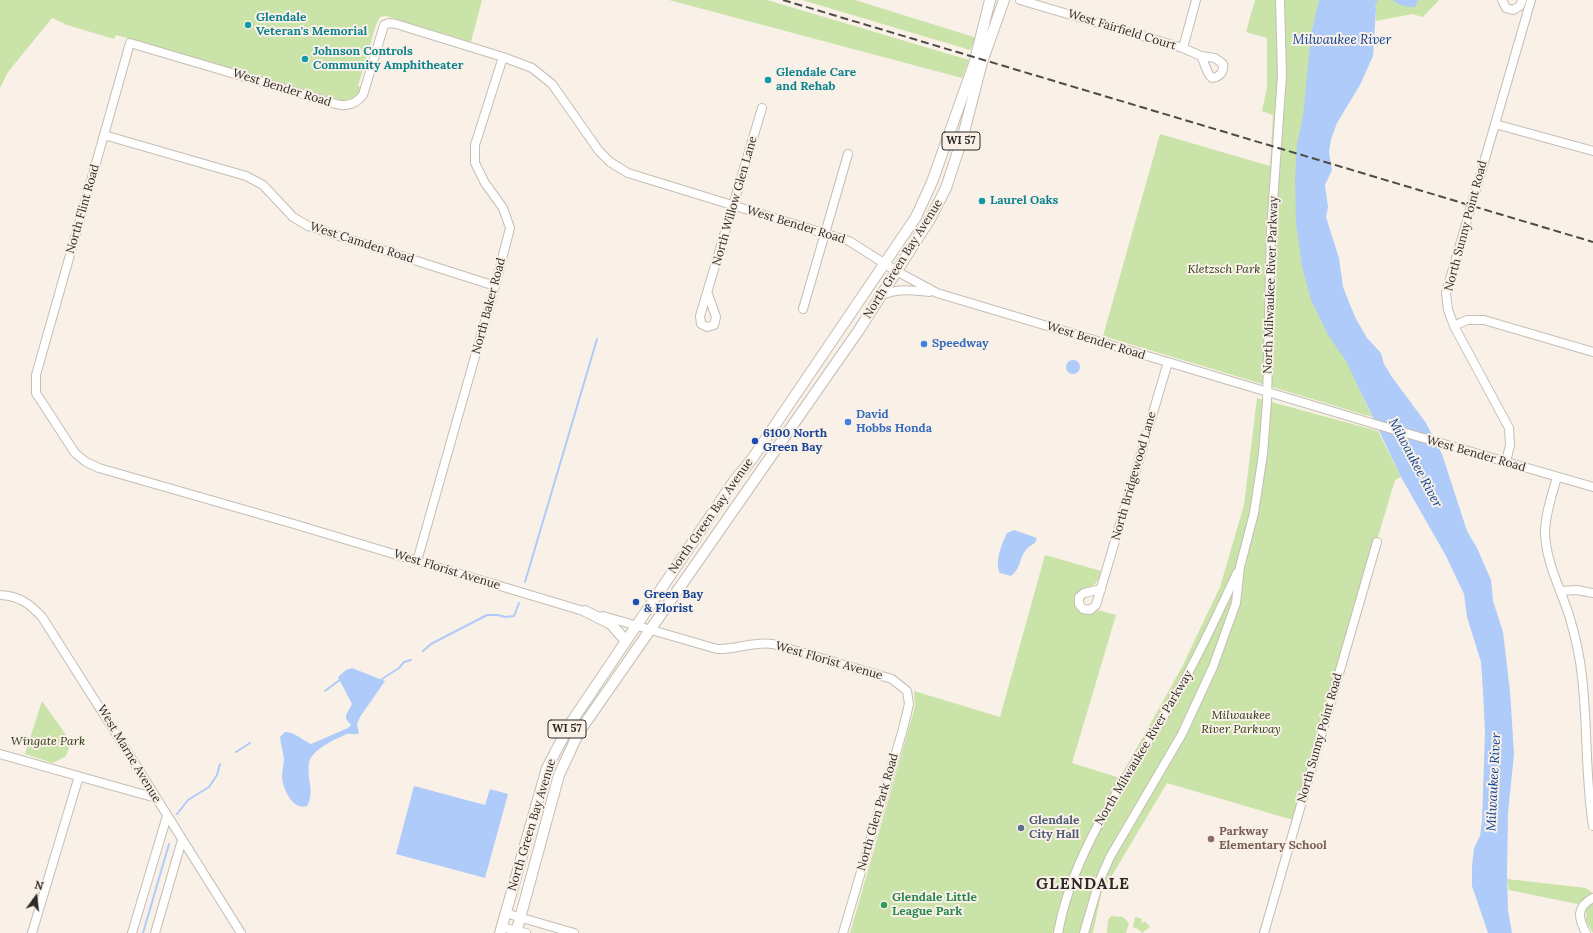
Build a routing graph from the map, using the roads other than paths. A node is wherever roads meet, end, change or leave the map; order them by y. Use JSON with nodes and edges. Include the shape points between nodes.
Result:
{"nodes":[{"id":1,"x":990,"y":0,"type":"edge"},
{"id":2,"x":1004,"y":0,"type":"edge"},
{"id":3,"x":1020,"y":0,"type":"edge"},
{"id":4,"x":1196,"y":0,"type":"edge"},
{"id":5,"x":1280,"y":0,"type":"edge"},
{"id":6,"x":1502,"y":0,"type":"edge"},
{"id":7,"x":1526,"y":2,"type":"edge"},
{"id":8,"x":130,"y":43,"type":"joint"},
{"id":9,"x":1183,"y":48,"type":"junction"},
{"id":10,"x":1200,"y":56,"type":"dead end"},
{"id":11,"x":503,"y":57,"type":"junction"},
{"id":12,"x":762,"y":108,"type":"dead end"},
{"id":13,"x":1495,"y":124,"type":"junction"},
{"id":14,"x":104,"y":135,"type":"junction"},
{"id":15,"x":1593,"y":151,"type":"edge"},
{"id":16,"x":848,"y":154,"type":"dead end"},
{"id":17,"x":734,"y":206,"type":"junction"},
{"id":18,"x":825,"y":233,"type":"junction"},
{"id":19,"x":884,"y":264,"type":"junction"},
{"id":20,"x":898,"y":272,"type":"junction"},
{"id":21,"x":495,"y":286,"type":"junction"},
{"id":22,"x":937,"y":293,"type":"junction"},
{"id":23,"x":708,"y":294,"type":"dead end"},
{"id":24,"x":882,"y":295,"type":"junction"},
{"id":25,"x":803,"y":309,"type":"dead end"},
{"id":26,"x":1454,"y":326,"type":"junction"},
{"id":27,"x":1593,"y":352,"type":"edge"},
{"id":28,"x":1168,"y":362,"type":"junction"},
{"id":29,"x":36,"y":375,"type":"joint"},
{"id":30,"x":1267,"y":392,"type":"junction"},
{"id":31,"x":1506,"y":462,"type":"junction"},
{"id":32,"x":1557,"y":477,"type":"junction"},
{"id":33,"x":1593,"y":487,"type":"edge"},
{"id":34,"x":1377,"y":542,"type":"dead end"},
{"id":35,"x":683,"y":556,"type":"junction"},
{"id":36,"x":417,"y":561,"type":"junction"},
{"id":37,"x":696,"y":565,"type":"junction"},
{"id":38,"x":1240,"y":567,"type":"junction"},
{"id":39,"x":675,"y":568,"type":"junction"},
{"id":40,"x":688,"y":577,"type":"junction"},
{"id":41,"x":1101,"y":589,"type":"dead end"},
{"id":42,"x":1560,"y":591,"type":"junction"},
{"id":43,"x":1593,"y":593,"type":"edge"},
{"id":44,"x":0,"y":595,"type":"edge"},
{"id":45,"x":585,"y":611,"type":"junction"},
{"id":46,"x":635,"y":626,"type":"junction"},
{"id":47,"x":649,"y":630,"type":"junction"},
{"id":48,"x":625,"y":640,"type":"junction"},
{"id":49,"x":907,"y":691,"type":"joint"},
{"id":50,"x":0,"y":754,"type":"edge"},
{"id":51,"x":79,"y":776,"type":"junction"},
{"id":52,"x":156,"y":798,"type":"junction"},
{"id":53,"x":167,"y":816,"type":"junction"},
{"id":54,"x":1593,"y":826,"type":"edge"},
{"id":55,"x":182,"y":840,"type":"junction"},
{"id":56,"x":1593,"y":898,"type":"edge"},
{"id":57,"x":505,"y":912,"type":"junction"},
{"id":58,"x":520,"y":917,"type":"junction"},
{"id":59,"x":500,"y":930,"type":"edge"},
{"id":60,"x":519,"y":932,"type":"edge"},
{"id":61,"x":32,"y":933,"type":"edge"},
{"id":62,"x":132,"y":933,"type":"edge"},
{"id":63,"x":155,"y":933,"type":"edge"},
{"id":64,"x":241,"y":933,"type":"edge"},
{"id":65,"x":574,"y":933,"type":"edge"},
{"id":66,"x":843,"y":933,"type":"edge"},
{"id":67,"x":1058,"y":933,"type":"edge"},
{"id":68,"x":1084,"y":933,"type":"edge"},
{"id":69,"x":1264,"y":933,"type":"edge"},
{"id":70,"x":1586,"y":933,"type":"edge"}],
"edges":[{"from":1,"to":19,"type":"main road","name":"North Green Bay Avenue","number":"WI 57","via":[[974,64],[932,182],[916,217]]},
{"from":2,"to":20,"type":"main road","name":"North Green Bay Avenue","number":"WI 57","via":[[982,62],[963,136],[946,188]]},
{"from":3,"to":9,"type":"street","name":"West Fairfield Court"},
{"from":4,"to":9,"type":"street"},
{"from":5,"to":30,"type":"street","name":"North Milwaukee River Parkway","via":[[1282,75],[1271,230]]},
{"from":6,"to":7,"type":"street","name":"North Sunny Point Road","via":[[1510,9]]},
{"from":7,"to":13,"type":"street","name":"North Sunny Point Road"},
{"from":8,"to":11,"type":"street","name":"West Bender Road","via":[[341,106],[351,104],[363,95],[382,29],[386,24],[396,24]]},
{"from":8,"to":14,"type":"street","name":"North Flint Road"},
{"from":9,"to":10,"type":"street","name":"West Fairfield Court"},
{"from":11,"to":17,"type":"street","name":"West Bender Road","via":[[532,68],[552,84],[599,151],[619,168],[638,178]]},
{"from":11,"to":21,"type":"street","name":"North Baker Road","via":[[475,145],[475,163],[485,183],[503,208],[510,228]]},
{"from":12,"to":17,"type":"street","name":"North Willow Glen Lane"},
{"from":13,"to":15,"type":"street"},
{"from":13,"to":26,"type":"street","name":"North Sunny Point Road","via":[[1446,293],[1448,310]]},
{"from":14,"to":21,"type":"street","name":"West Camden Road","via":[[246,176],[263,186],[293,217],[308,226]]},
{"from":14,"to":29,"type":"street","name":"North Flint Road"},
{"from":16,"to":18,"type":"street"},
{"from":17,"to":18,"type":"street","name":"West Bender Road"},
{"from":17,"to":23,"type":"street","name":"North Willow Glen Lane"},
{"from":18,"to":19,"type":"street","name":"West Bender Road","via":[[849,241]]},
{"from":18,"to":25,"type":"street"},
{"from":19,"to":20,"type":"street","name":"West Bender Road"},
{"from":19,"to":35,"type":"main road","name":"North Green Bay Avenue","number":"WI 57"},
{"from":20,"to":22,"type":"street","name":"West Bender Road"},
{"from":20,"to":24,"type":"main road","name":"North Green Bay Avenue","number":"WI 57"},
{"from":21,"to":36,"type":"street","name":"North Baker Road"},
{"from":22,"to":24,"type":"street","via":[[905,289]]},
{"from":22,"to":28,"type":"street","name":"West Bender Road"},
{"from":24,"to":37,"type":"main road","name":"North Green Bay Avenue","number":"WI 57"},
{"from":26,"to":27,"type":"street","via":[[1467,320],[1484,320]]},
{"from":26,"to":31,"type":"street","name":"North Sunny Point Road","via":[[1509,428],[1510,446]]},
{"from":28,"to":30,"type":"street","name":"West Bender Road"},
{"from":28,"to":41,"type":"street","name":"North Bridgewood Lane"},
{"from":29,"to":36,"type":"street","name":"West Florist Avenue","via":[[36,393],[75,453],[93,466]]},
{"from":30,"to":31,"type":"street","name":"West Bender Road"},
{"from":30,"to":38,"type":"street","name":"North Milwaukee River Parkway","via":[[1259,484]]},
{"from":31,"to":32,"type":"street","name":"West Bender Road"},
{"from":32,"to":33,"type":"street","name":"West Bender Road"},
{"from":32,"to":42,"type":"street","via":[[1545,532],[1548,555]]},
{"from":34,"to":69,"type":"street","name":"North Sunny Point Road"},
{"from":35,"to":37,"type":"main road"},
{"from":35,"to":39,"type":"main road","name":"North Green Bay Avenue","number":"WI 57"},
{"from":36,"to":45,"type":"street","name":"West Florist Avenue"},
{"from":37,"to":40,"type":"main road","name":"North Green Bay Avenue","number":"WI 57"},
{"from":38,"to":67,"type":"street","name":"North Milwaukee River Parkway","via":[[1196,661],[1092,835],[1070,884]]},
{"from":38,"to":68,"type":"street","name":"North Milwaukee River Parkway","via":[[1236,603],[1213,667],[1182,734],[1110,856],[1091,902]]},
{"from":39,"to":40,"type":"main road"},
{"from":39,"to":46,"type":"main road","name":"North Green Bay Avenue","number":"WI 57"},
{"from":40,"to":47,"type":"main road","name":"North Green Bay Avenue","number":"WI 57"},
{"from":42,"to":43,"type":"street","via":[[1577,590]]},
{"from":42,"to":54,"type":"street","via":[[1576,640],[1582,677],[1587,775]]},
{"from":44,"to":52,"type":"street","name":"West Marne Avenue","via":[[19,598],[30,604],[42,617]]},
{"from":45,"to":46,"type":"street","name":"West Florist Avenue"},
{"from":45,"to":48,"type":"main road","via":[[611,624]]},
{"from":46,"to":47,"type":"street","name":"West Florist Avenue"},
{"from":46,"to":48,"type":"main road","name":"North Green Bay Avenue","number":"WI 57"},
{"from":47,"to":49,"type":"street","name":"West Florist Avenue","via":[[716,649],[773,644],[892,679]]},
{"from":47,"to":58,"type":"main road","name":"North Green Bay Avenue","number":"WI 57","via":[[579,732],[559,775]]},
{"from":48,"to":57,"type":"main road","name":"North Green Bay Avenue","number":"WI 57","via":[[570,724],[547,768]]},
{"from":49,"to":66,"type":"street","name":"North Glen Park Road","via":[[909,704],[904,723]]},
{"from":50,"to":51,"type":"street"},
{"from":51,"to":52,"type":"street"},
{"from":51,"to":61,"type":"street"},
{"from":52,"to":53,"type":"street","name":"West Marne Avenue"},
{"from":53,"to":55,"type":"street","name":"West Marne Avenue"},
{"from":53,"to":62,"type":"street"},
{"from":55,"to":63,"type":"street"},
{"from":55,"to":64,"type":"street","name":"West Marne Avenue"},
{"from":56,"to":70,"type":"street","via":[[1585,903],[1579,912],[1580,922]]},
{"from":57,"to":58,"type":"street"},
{"from":57,"to":59,"type":"main road","name":"North Green Bay Avenue","number":"WI 57"},
{"from":58,"to":60,"type":"main road","name":"North Green Bay Avenue","number":"WI 57"},
{"from":58,"to":65,"type":"street"},
{"from":59,"to":60,"type":"street"}]}
